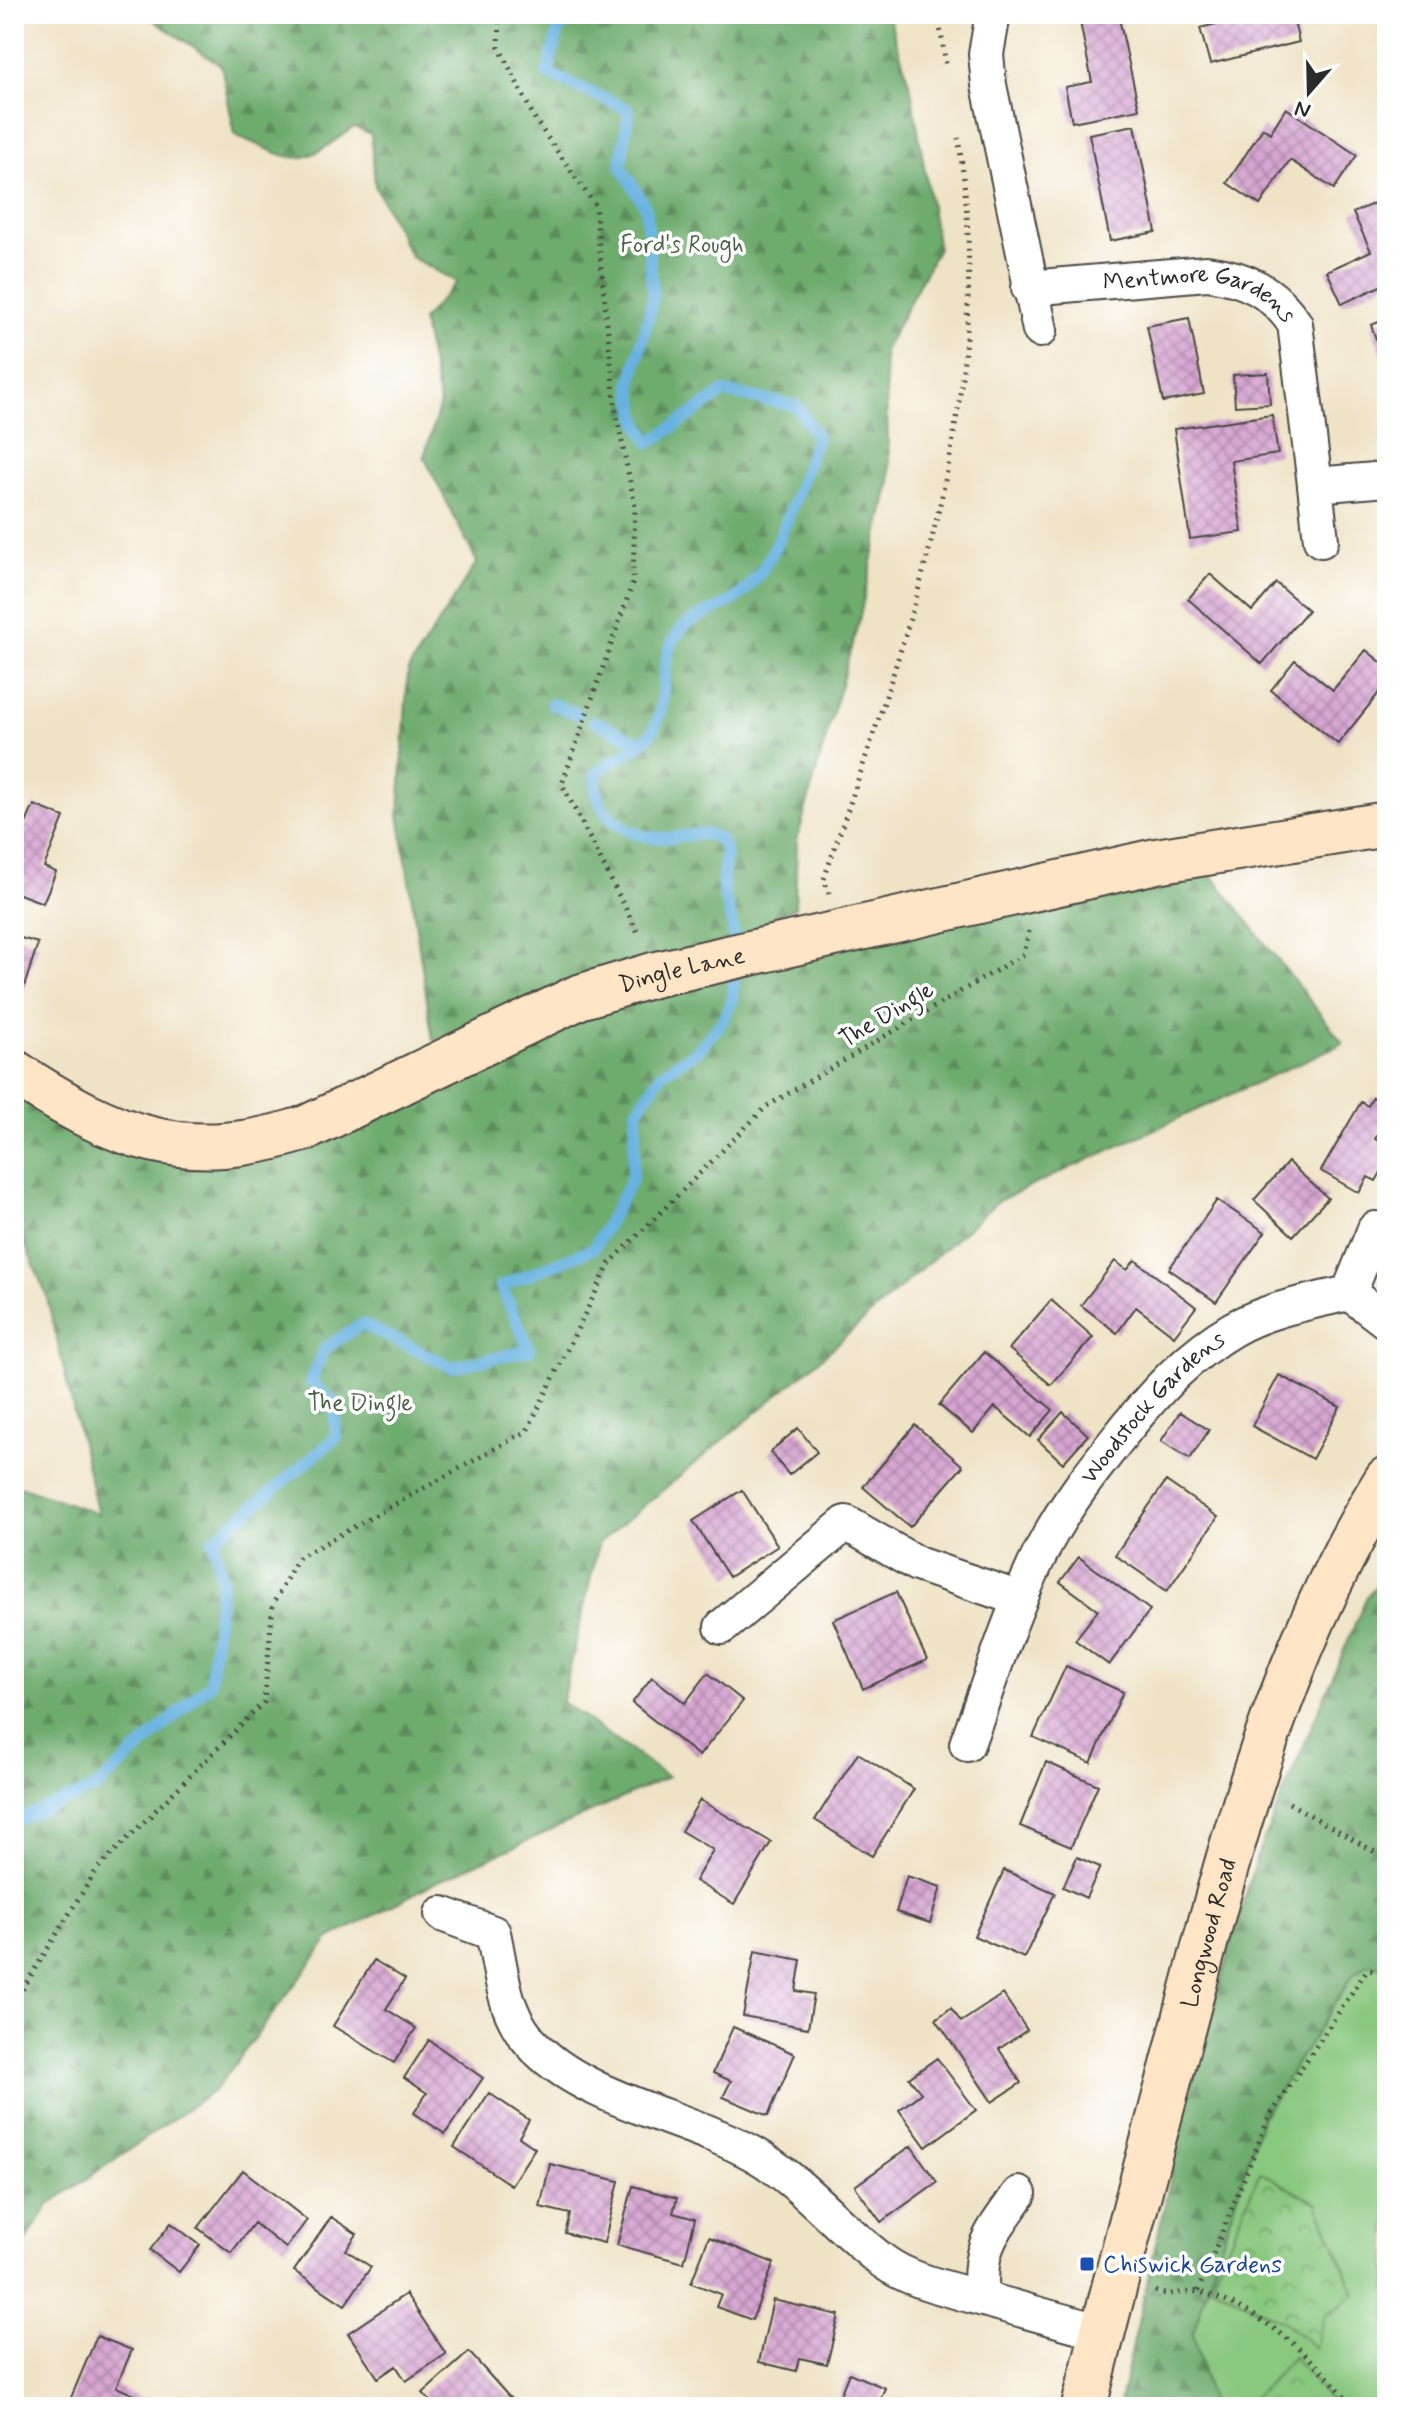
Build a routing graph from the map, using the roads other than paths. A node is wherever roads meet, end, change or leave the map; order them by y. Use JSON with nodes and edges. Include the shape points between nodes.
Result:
{"nodes":[{"id":1,"x":993,"y":14,"type":"edge"},
{"id":2,"x":1029,"y":288,"type":"junction"},
{"id":3,"x":1040,"y":330,"type":"dead end"},
{"id":4,"x":1387,"y":479,"type":"edge"},
{"id":5,"x":1315,"y":485,"type":"junction"},
{"id":6,"x":1321,"y":540,"type":"dead end"},
{"id":7,"x":1387,"y":824,"type":"edge"},
{"id":8,"x":14,"y":1072,"type":"edge"},
{"id":9,"x":1375,"y":1229,"type":"dead end"},
{"id":10,"x":1349,"y":1293,"type":"junction"},
{"id":11,"x":1387,"y":1322,"type":"edge"},
{"id":12,"x":1387,"y":1479,"type":"edge"},
{"id":13,"x":1020,"y":1599,"type":"junction"},
{"id":14,"x":722,"y":1627,"type":"dead end"},
{"id":15,"x":967,"y":1744,"type":"dead end"},
{"id":16,"x":442,"y":1914,"type":"dead end"},
{"id":17,"x":1019,"y":2194,"type":"dead end"},
{"id":18,"x":982,"y":2298,"type":"junction"},
{"id":19,"x":1102,"y":2332,"type":"junction"},
{"id":20,"x":1084,"y":2407,"type":"edge"}],
"edges":[{"from":1,"to":2,"type":"street","via":[[986,54],[989,85]]},
{"from":2,"to":3,"type":"street"},
{"from":2,"to":5,"type":"street","name":"Mentmore Gardens","via":[[1207,273],[1236,277],[1262,289],[1282,304],[1295,324]]},
{"from":4,"to":5,"type":"street"},
{"from":5,"to":6,"type":"street","name":"Mentmore Gardens"},
{"from":7,"to":8,"type":"street","name":"Dingle Lane","via":[[1156,861],[670,971],[579,997],[272,1140],[191,1145],[114,1130]]},
{"from":9,"to":10,"type":"street"},
{"from":10,"to":11,"type":"street"},
{"from":10,"to":13,"type":"street","name":"Woodstock Gardens","via":[[1289,1307],[1235,1328],[1189,1359],[1084,1481]]},
{"from":12,"to":19,"type":"street","name":"Longwood Road","via":[[1351,1537],[1306,1629],[1253,1783]]},
{"from":13,"to":14,"type":"street","via":[[917,1564],[846,1523]]},
{"from":13,"to":15,"type":"street","name":"Woodstock Gardens"},
{"from":16,"to":18,"type":"street","via":[[493,1933],[512,2020],[539,2051],[634,2106],[688,2123],[756,2155],[885,2262],[914,2279]]},
{"from":17,"to":18,"type":"street","via":[[988,2239],[979,2267]]},
{"from":18,"to":19,"type":"street"},
{"from":19,"to":20,"type":"street","name":"Longwood Road"}]}
